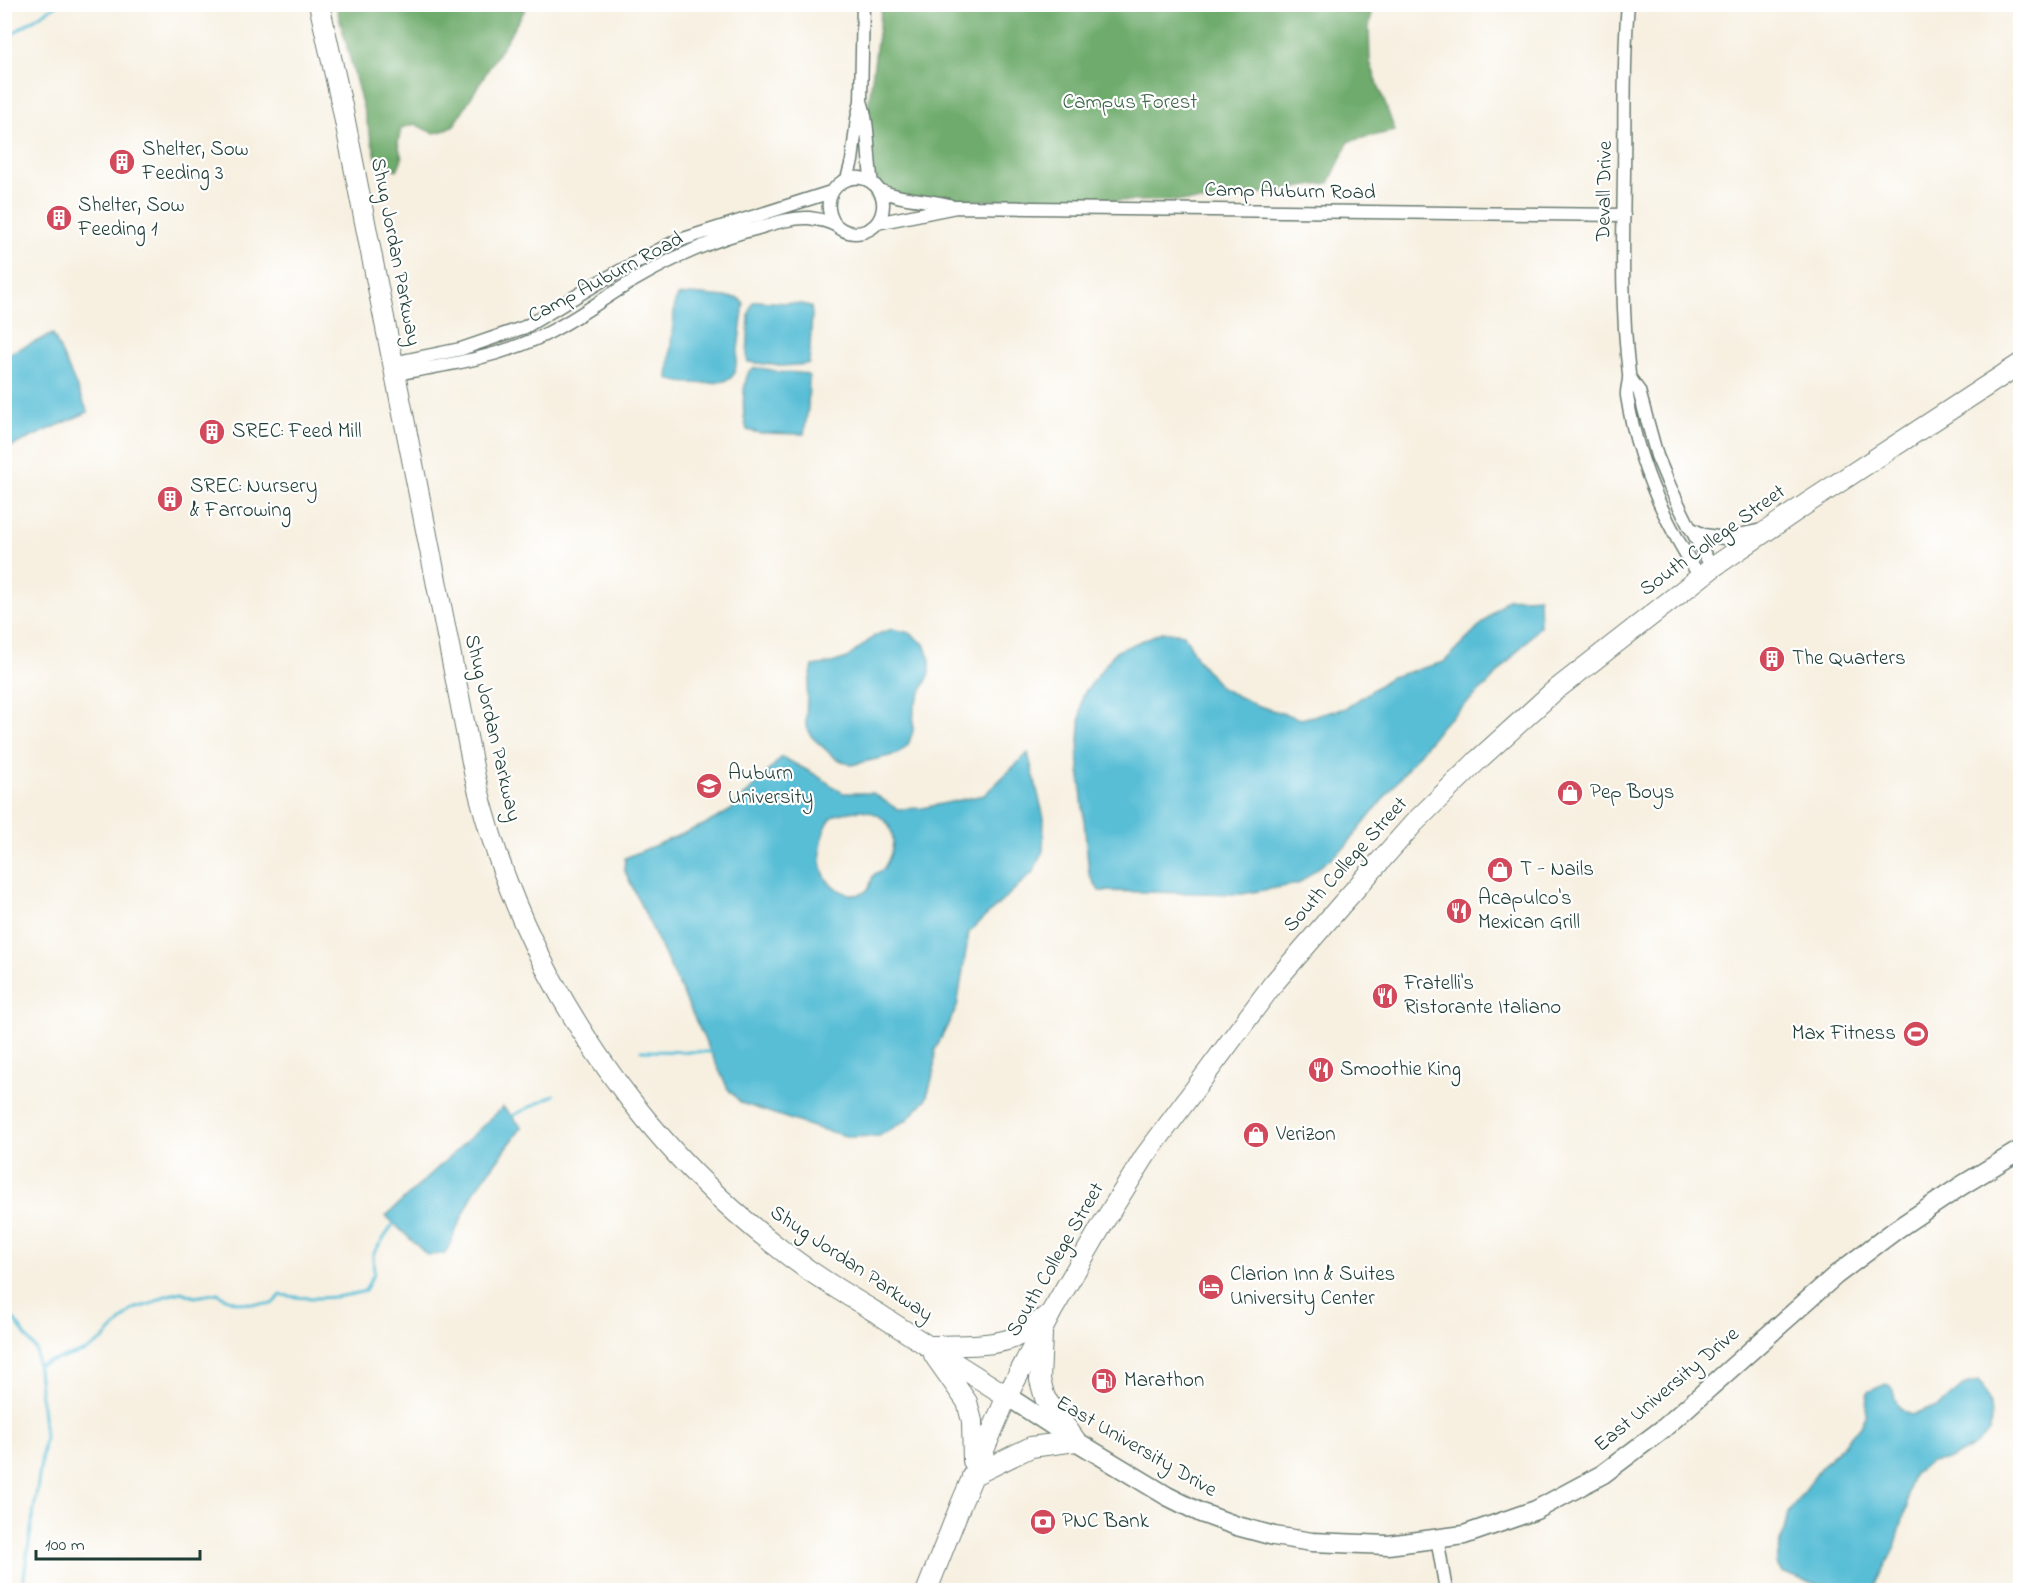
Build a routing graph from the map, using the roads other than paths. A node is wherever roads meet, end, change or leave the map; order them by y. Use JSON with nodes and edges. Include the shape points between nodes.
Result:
{"nodes":[{"id":1,"x":319,"y":4,"type":"edge"},
{"id":2,"x":863,"y":4,"type":"edge"},
{"id":3,"x":1628,"y":4,"type":"edge"},
{"id":4,"x":861,"y":101,"type":"junction"},
{"id":5,"x":847,"y":179,"type":"junction"},
{"id":6,"x":875,"y":187,"type":"junction"},
{"id":7,"x":831,"y":192,"type":"junction"},
{"id":8,"x":956,"y":207,"type":"junction"},
{"id":9,"x":1624,"y":215,"type":"junction"},
{"id":10,"x":878,"y":222,"type":"junction"},
{"id":11,"x":835,"y":224,"type":"junction"},
{"id":12,"x":2020,"y":364,"type":"edge"},
{"id":13,"x":394,"y":368,"type":"junction"},
{"id":14,"x":1630,"y":378,"type":"junction"},
{"id":15,"x":1690,"y":528,"type":"junction"},
{"id":16,"x":1769,"y":528,"type":"junction"},
{"id":17,"x":1706,"y":572,"type":"junction"},
{"id":18,"x":2020,"y":1150,"type":"edge"},
{"id":19,"x":1052,"y":1311,"type":"junction"},
{"id":20,"x":1042,"y":1330,"type":"junction"},
{"id":21,"x":927,"y":1346,"type":"junction"},
{"id":22,"x":1007,"y":1396,"type":"junction"},
{"id":23,"x":1076,"y":1441,"type":"junction"},
{"id":24,"x":972,"y":1476,"type":"junction"},
{"id":25,"x":1437,"y":1538,"type":"junction"},
{"id":26,"x":927,"y":1590,"type":"edge"},
{"id":27,"x":1446,"y":1590,"type":"edge"}],
"edges":[{"from":1,"to":13,"type":"main road","name":"Shug Jordan Parkway"},
{"from":2,"to":4,"type":"street"},
{"from":3,"to":9,"type":"street","name":"Devall Drive"},
{"from":4,"to":5,"type":"street"},
{"from":4,"to":6,"type":"street"},
{"from":5,"to":6,"type":"street","via":[[855,178]]},
{"from":5,"to":7,"type":"street"},
{"from":6,"to":8,"type":"street","name":"Camp Auburn Road","via":[[907,199],[926,199]]},
{"from":6,"to":10,"type":"street","via":[[883,206]]},
{"from":7,"to":11,"type":"street","via":[[828,209]]},
{"from":7,"to":13,"type":"street","name":"Camp Auburn Road","via":[[674,242],[525,327]]},
{"from":8,"to":9,"type":"street","name":"Camp Auburn Road"},
{"from":8,"to":10,"type":"street","name":"Camp Auburn Road"},
{"from":9,"to":14,"type":"street","name":"Devall Drive","via":[[1623,313]]},
{"from":10,"to":11,"type":"street","via":[[861,233],[842,230]]},
{"from":11,"to":13,"type":"street","name":"Camp Auburn Road","via":[[793,219],[747,231],[660,266],[517,347],[483,358]]},
{"from":12,"to":16,"type":"main road","name":"South College Street"},
{"from":13,"to":21,"type":"main road","name":"Shug Jordan Parkway","via":[[474,777],[505,876],[559,991],[615,1078],[708,1186],[789,1256]]},
{"from":14,"to":15,"type":"street","via":[[1639,391],[1657,456]]},
{"from":14,"to":17,"type":"street","via":[[1626,393],[1640,448],[1667,522]]},
{"from":15,"to":16,"type":"street","via":[[1724,538]]},
{"from":15,"to":17,"type":"street"},
{"from":16,"to":17,"type":"main road","name":"South College Street"},
{"from":17,"to":19,"type":"main road","name":"South College Street","via":[[1553,692],[1478,760],[1342,903],[1273,984],[1145,1156]]},
{"from":18,"to":25,"type":"main road","name":"East University Drive","via":[[1897,1229],[1836,1275],[1664,1428],[1603,1474],[1536,1510],[1464,1534]]},
{"from":19,"to":20,"type":"main road","name":"South College Street"},
{"from":19,"to":21,"type":"main road","via":[[1011,1339]]},
{"from":20,"to":22,"type":"main road","name":"South College Street"},
{"from":20,"to":23,"type":"main road","via":[[1040,1380],[1045,1398]]},
{"from":21,"to":22,"type":"main road","name":"Shug Jordan Parkway"},
{"from":21,"to":24,"type":"main road","via":[[967,1402],[974,1439]]},
{"from":22,"to":23,"type":"main road","name":"East University Drive"},
{"from":22,"to":24,"type":"main road","name":"South College Street"},
{"from":23,"to":24,"type":"main road","via":[[1031,1447]]},
{"from":23,"to":25,"type":"main road","name":"East University Drive","via":[[1195,1510],[1274,1536],[1388,1545]]},
{"from":24,"to":26,"type":"main road","name":"South College Street"},
{"from":25,"to":27,"type":"street"}]}
